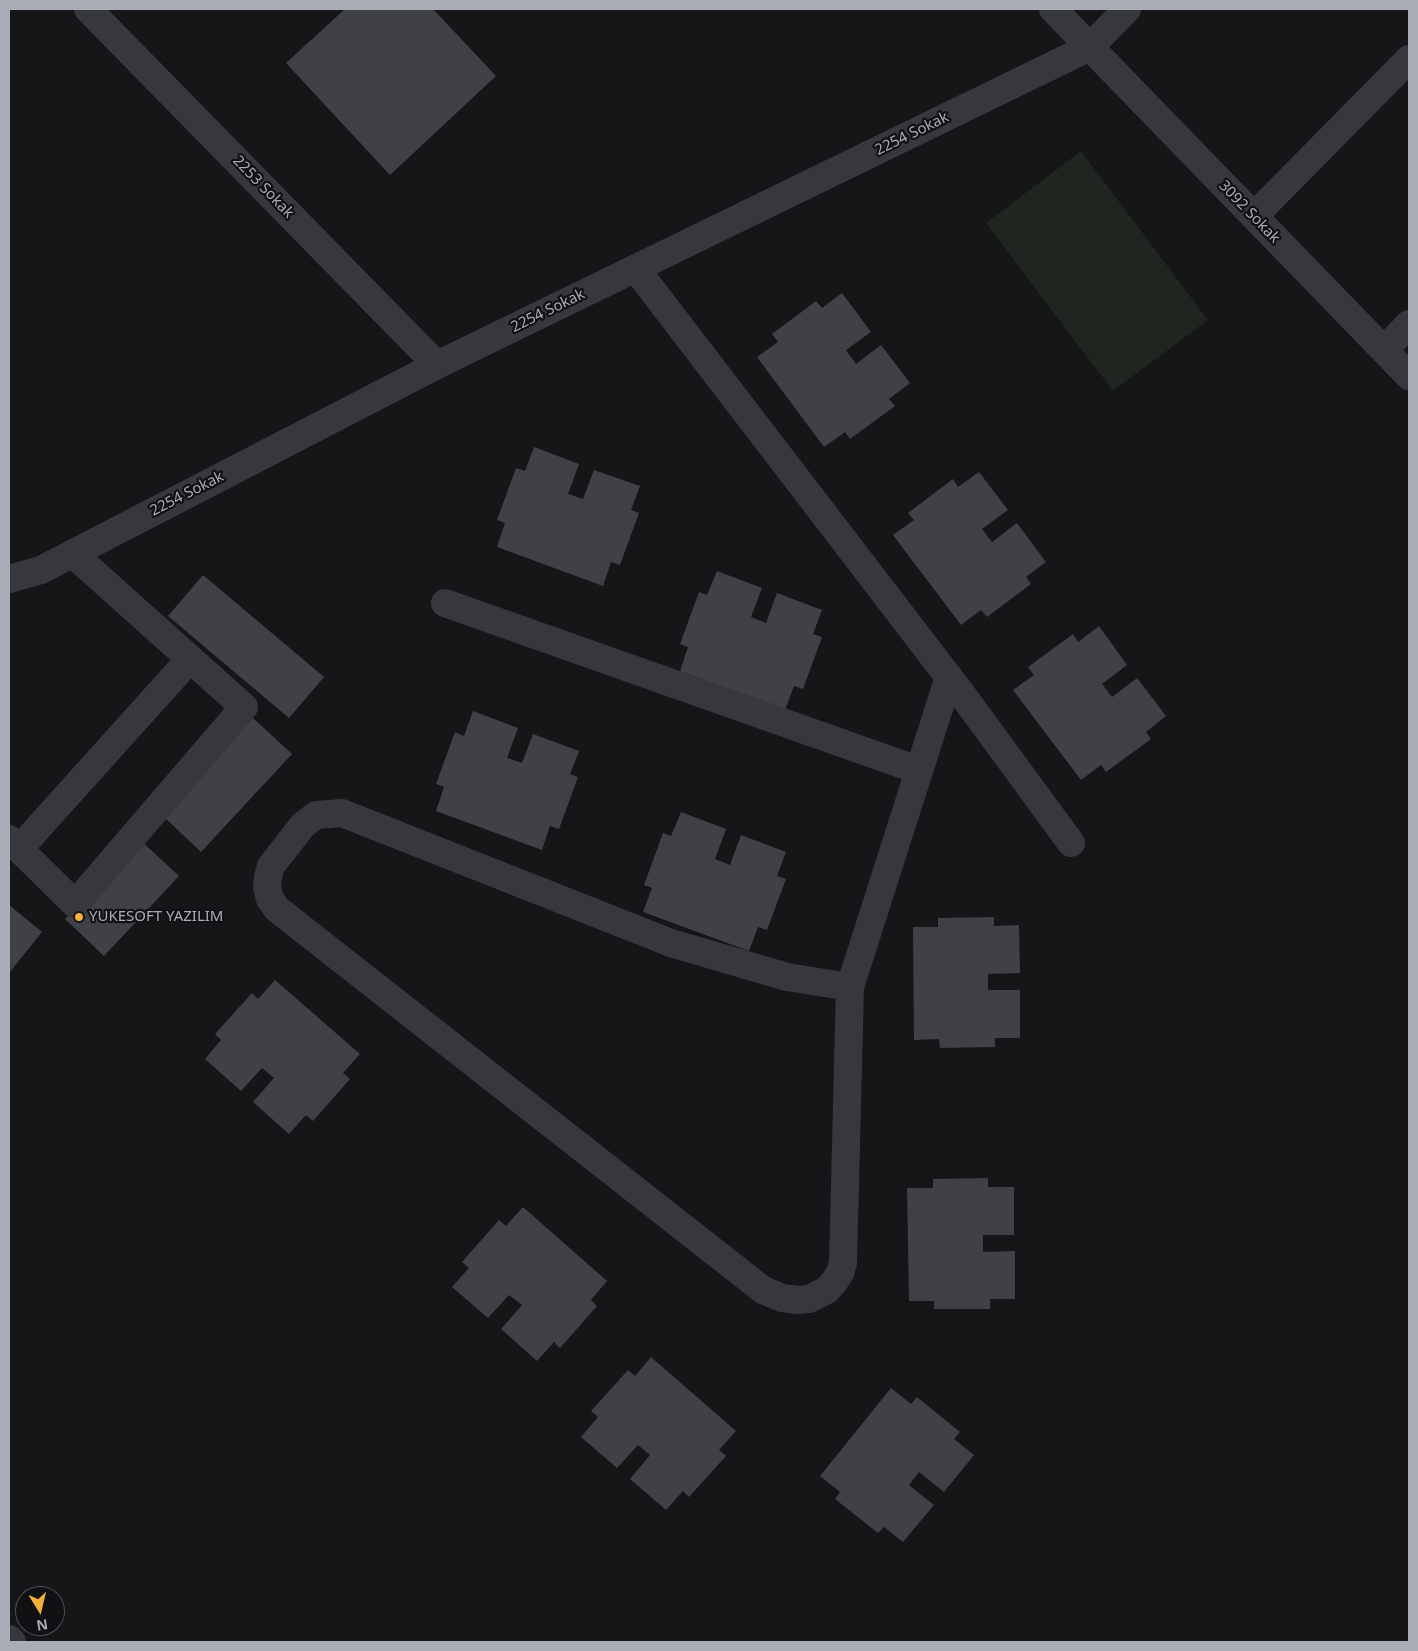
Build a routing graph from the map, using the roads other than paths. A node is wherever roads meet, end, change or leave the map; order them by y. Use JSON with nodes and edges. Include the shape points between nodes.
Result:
{"nodes":[{"id":1,"x":88,"y":9,"type":"edge"},
{"id":2,"x":1053,"y":9,"type":"edge"},
{"id":3,"x":1127,"y":9,"type":"edge"},
{"id":4,"x":1090,"y":47,"type":"junction"},
{"id":5,"x":1409,"y":59,"type":"edge"},
{"id":6,"x":1254,"y":216,"type":"junction"},
{"id":7,"x":636,"y":269,"type":"junction"},
{"id":8,"x":1409,"y":324,"type":"edge"},
{"id":9,"x":1384,"y":350,"type":"junction"},
{"id":10,"x":437,"y":364,"type":"junction"},
{"id":11,"x":1409,"y":376,"type":"edge"},
{"id":12,"x":73,"y":554,"type":"junction"},
{"id":13,"x":9,"y":580,"type":"edge"},
{"id":14,"x":445,"y":603,"type":"dead end"},
{"id":15,"x":190,"y":659,"type":"junction"},
{"id":16,"x":949,"y":677,"type":"junction"},
{"id":17,"x":918,"y":770,"type":"junction"},
{"id":18,"x":1071,"y":843,"type":"dead end"},
{"id":19,"x":14,"y":844,"type":"edge"},
{"id":20,"x":850,"y":987,"type":"junction"},
{"id":21,"x":9,"y":1639,"type":"edge"},
{"id":22,"x":12,"y":1642,"type":"edge"}],
"edges":[{"from":1,"to":10,"type":"street","name":"2253 Sokak"},
{"from":2,"to":4,"type":"street","name":"3092 Sokak"},
{"from":3,"to":4,"type":"street","name":"2254 Sokak"},
{"from":4,"to":6,"type":"street","name":"3092 Sokak"},
{"from":4,"to":7,"type":"street","name":"2254 Sokak"},
{"from":5,"to":6,"type":"street"},
{"from":6,"to":9,"type":"street","name":"3092 Sokak"},
{"from":7,"to":10,"type":"street","name":"2254 Sokak"},
{"from":7,"to":16,"type":"street"},
{"from":8,"to":9,"type":"street"},
{"from":9,"to":11,"type":"street","name":"3092 Sokak"},
{"from":10,"to":12,"type":"street","name":"2254 Sokak"},
{"from":12,"to":13,"type":"street","name":"2254 Sokak","via":[[41,570]]},
{"from":12,"to":15,"type":"street"},
{"from":14,"to":17,"type":"street"},
{"from":15,"to":19,"type":"street"},
{"from":15,"to":19,"type":"street","via":[[244,707],[75,904]]},
{"from":16,"to":17,"type":"street"},
{"from":16,"to":18,"type":"street"},
{"from":17,"to":20,"type":"street"},
{"from":20,"to":20,"type":"street","via":[[843,1263],[834,1282],[818,1296],[798,1300],[782,1298],[763,1290],[277,909],[269,893],[268,877],[271,866],[303,825],[316,815],[342,813],[671,943],[786,977]]},
{"from":21,"to":22,"type":"street"}]}
